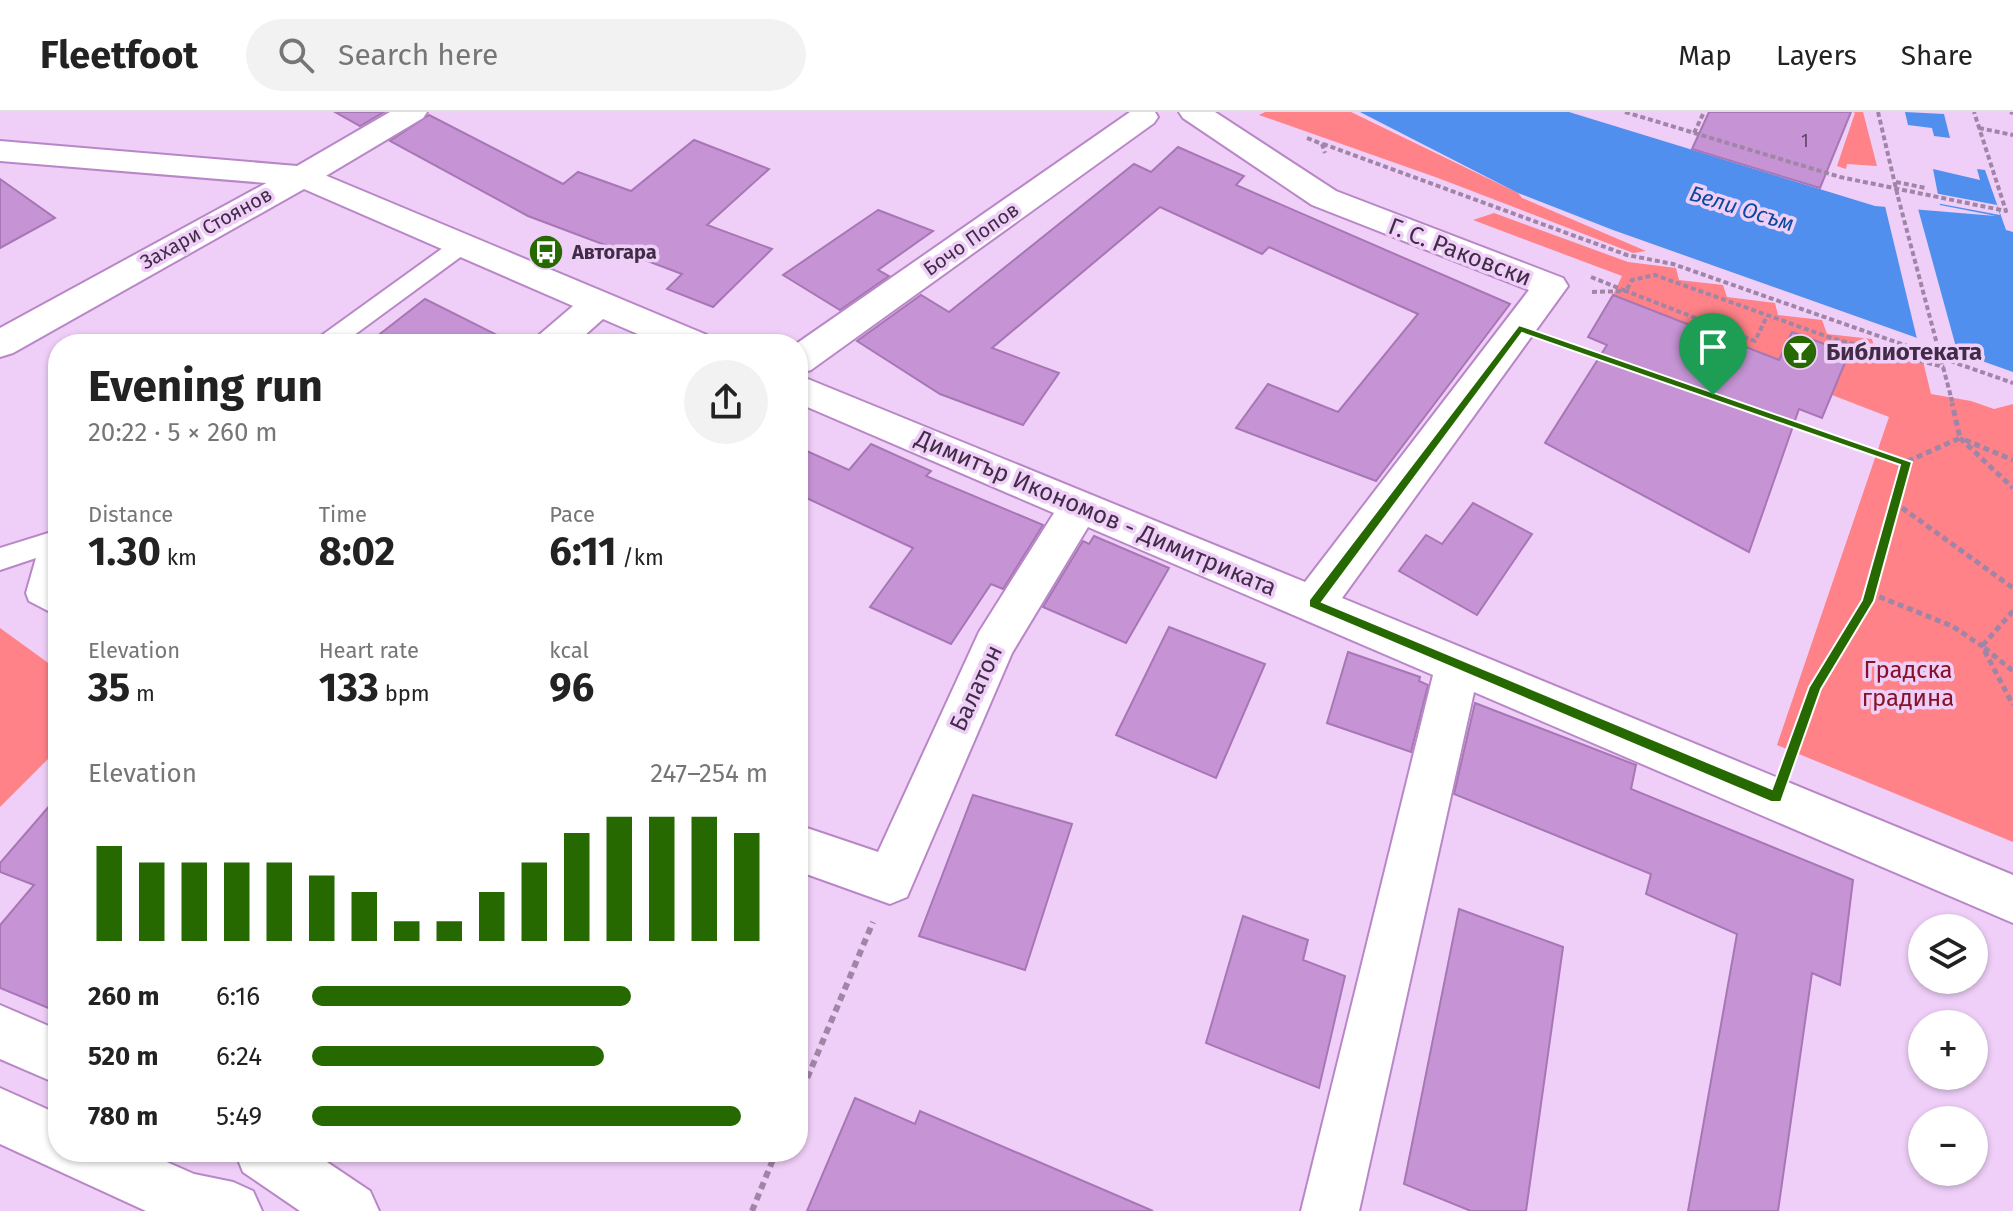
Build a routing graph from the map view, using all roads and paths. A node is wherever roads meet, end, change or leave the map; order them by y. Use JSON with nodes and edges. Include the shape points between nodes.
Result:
{"nodes":[{"id":1,"x":412,"y":112,"type":"edge"},
{"id":2,"x":1194,"y":112,"type":"edge"},
{"id":3,"x":1625,"y":112,"type":"edge"},
{"id":4,"x":1704,"y":112,"type":"edge"},
{"id":5,"x":1878,"y":112,"type":"edge"},
{"id":6,"x":1974,"y":112,"type":"edge"},
{"id":7,"x":1638,"y":114,"type":"edge"},
{"id":8,"x":1143,"y":117,"type":"dead end"},
{"id":9,"x":1978,"y":128,"type":"junction"},
{"id":10,"x":1694,"y":133,"type":"junction"},
{"id":11,"x":2013,"y":135,"type":"edge"},
{"id":12,"x":1322,"y":144,"type":"dead end"},
{"id":13,"x":0,"y":151,"type":"edge"},
{"id":14,"x":303,"y":176,"type":"junction"},
{"id":15,"x":1896,"y":182,"type":"junction"},
{"id":16,"x":1926,"y":188,"type":"dead end"},
{"id":17,"x":1897,"y":190,"type":"junction"},
{"id":18,"x":462,"y":245,"type":"junction"},
{"id":19,"x":1601,"y":293,"type":"dead end"},
{"id":20,"x":598,"y":304,"type":"junction"},
{"id":21,"x":1767,"y":316,"type":"dead end"},
{"id":22,"x":1519,"y":328,"type":"junction"},
{"id":23,"x":340,"y":334,"type":"edge"},
{"id":24,"x":564,"y":334,"type":"edge"},
{"id":25,"x":670,"y":334,"type":"edge"},
{"id":26,"x":0,"y":344,"type":"edge"},
{"id":27,"x":808,"y":354,"type":"edge"},
{"id":28,"x":1907,"y":361,"type":"dead end"},
{"id":29,"x":1944,"y":367,"type":"junction"},
{"id":30,"x":2013,"y":383,"type":"edge"},
{"id":31,"x":808,"y":392,"type":"edge"},
{"id":32,"x":1960,"y":438,"type":"junction"},
{"id":33,"x":2013,"y":460,"type":"edge"},
{"id":34,"x":1906,"y":462,"type":"junction"},
{"id":35,"x":2013,"y":488,"type":"edge"},
{"id":36,"x":1894,"y":502,"type":"junction"},
{"id":37,"x":1080,"y":506,"type":"junction"},
{"id":38,"x":48,"y":544,"type":"edge"},
{"id":39,"x":0,"y":559,"type":"edge"},
{"id":40,"x":48,"y":565,"type":"edge"},
{"id":41,"x":2013,"y":588,"type":"edge"},
{"id":42,"x":1870,"y":593,"type":"junction"},
{"id":43,"x":48,"y":599,"type":"edge"},
{"id":44,"x":1313,"y":604,"type":"junction"},
{"id":45,"x":2013,"y":611,"type":"edge"},
{"id":46,"x":1982,"y":646,"type":"junction"},
{"id":47,"x":1458,"y":663,"type":"junction"},
{"id":48,"x":2013,"y":671,"type":"edge"},
{"id":49,"x":2013,"y":705,"type":"edge"},
{"id":50,"x":1776,"y":798,"type":"junction"},
{"id":51,"x":808,"y":851,"type":"edge"},
{"id":52,"x":890,"y":880,"type":"junction"},
{"id":53,"x":2013,"y":899,"type":"edge"},
{"id":54,"x":0,"y":1032,"type":"edge"},
{"id":55,"x":48,"y":1053,"type":"edge"},
{"id":56,"x":808,"y":1076,"type":"edge"},
{"id":57,"x":0,"y":1116,"type":"edge"},
{"id":58,"x":48,"y":1138,"type":"edge"},
{"id":59,"x":102,"y":1162,"type":"edge"},
{"id":60,"x":278,"y":1162,"type":"edge"},
{"id":61,"x":772,"y":1162,"type":"edge"},
{"id":62,"x":233,"y":1211,"type":"edge"},
{"id":63,"x":350,"y":1211,"type":"edge"},
{"id":64,"x":752,"y":1211,"type":"edge"},
{"id":65,"x":1330,"y":1211,"type":"edge"}],
"edges":[{"from":1,"to":14,"type":"street","name":"Захари Стоянов"},
{"from":2,"to":22,"type":"street","name":"Г. С. Раковски","via":[[1324,198],[1551,286]]},
{"from":3,"to":7,"type":"path"},
{"from":4,"to":10,"type":"path"},
{"from":5,"to":15,"type":"path"},
{"from":6,"to":9,"type":"path"},
{"from":7,"to":10,"type":"path"},
{"from":8,"to":27,"type":"street","name":"Бочо Попов"},
{"from":9,"to":11,"type":"path"},
{"from":9,"to":17,"type":"path","via":[[2006,211]]},
{"from":10,"to":17,"type":"path"},
{"from":12,"to":30,"type":"path","via":[[1627,255],[1673,264]]},
{"from":13,"to":14,"type":"street"},
{"from":14,"to":18,"type":"street"},
{"from":14,"to":26,"type":"street","name":"Захари Стоянов"},
{"from":15,"to":16,"type":"path"},
{"from":15,"to":17,"type":"path"},
{"from":17,"to":29,"type":"path","bridge":true},
{"from":18,"to":20,"type":"street"},
{"from":18,"to":23,"type":"lane"},
{"from":19,"to":21,"type":"path","via":[[1626,291],[1755,341]]},
{"from":20,"to":24,"type":"street"},
{"from":20,"to":25,"type":"street"},
{"from":22,"to":34,"type":"path"},
{"from":22,"to":44,"type":"street","name":"Г. С. Раковски"},
{"from":28,"to":29,"type":"path"},
{"from":29,"to":32,"type":"path","bridge":true},
{"from":31,"to":37,"type":"street","name":"Димитър Икономов - Димитриката"},
{"from":32,"to":33,"type":"path"},
{"from":32,"to":34,"type":"path"},
{"from":32,"to":35,"type":"path"},
{"from":34,"to":36,"type":"path"},
{"from":36,"to":41,"type":"path"},
{"from":36,"to":42,"type":"path"},
{"from":37,"to":44,"type":"street","name":"Димитър Икономов - Димитриката"},
{"from":37,"to":52,"type":"street","name":"Балатон","via":[[994,645]]},
{"from":38,"to":39,"type":"lane"},
{"from":40,"to":43,"type":"lane","via":[[39,593]]},
{"from":42,"to":46,"type":"path","via":[[1952,626]]},
{"from":42,"to":50,"type":"path","via":[[1815,687]]},
{"from":44,"to":47,"type":"street","name":"Димитър Икономов - Димитриката"},
{"from":45,"to":46,"type":"path"},
{"from":46,"to":48,"type":"path"},
{"from":46,"to":49,"type":"path"},
{"from":47,"to":50,"type":"street","name":"Димитър Икономов - Димитриката"},
{"from":47,"to":65,"type":"street"},
{"from":50,"to":53,"type":"street","name":"Димитър Икономов - Димитриката"},
{"from":51,"to":52,"type":"street"},
{"from":52,"to":56,"type":"path"},
{"from":54,"to":55,"type":"street"},
{"from":57,"to":58,"type":"street"},
{"from":59,"to":62,"type":"street","via":[[191,1202]]},
{"from":60,"to":63,"type":"street"},
{"from":61,"to":64,"type":"path"}]}
